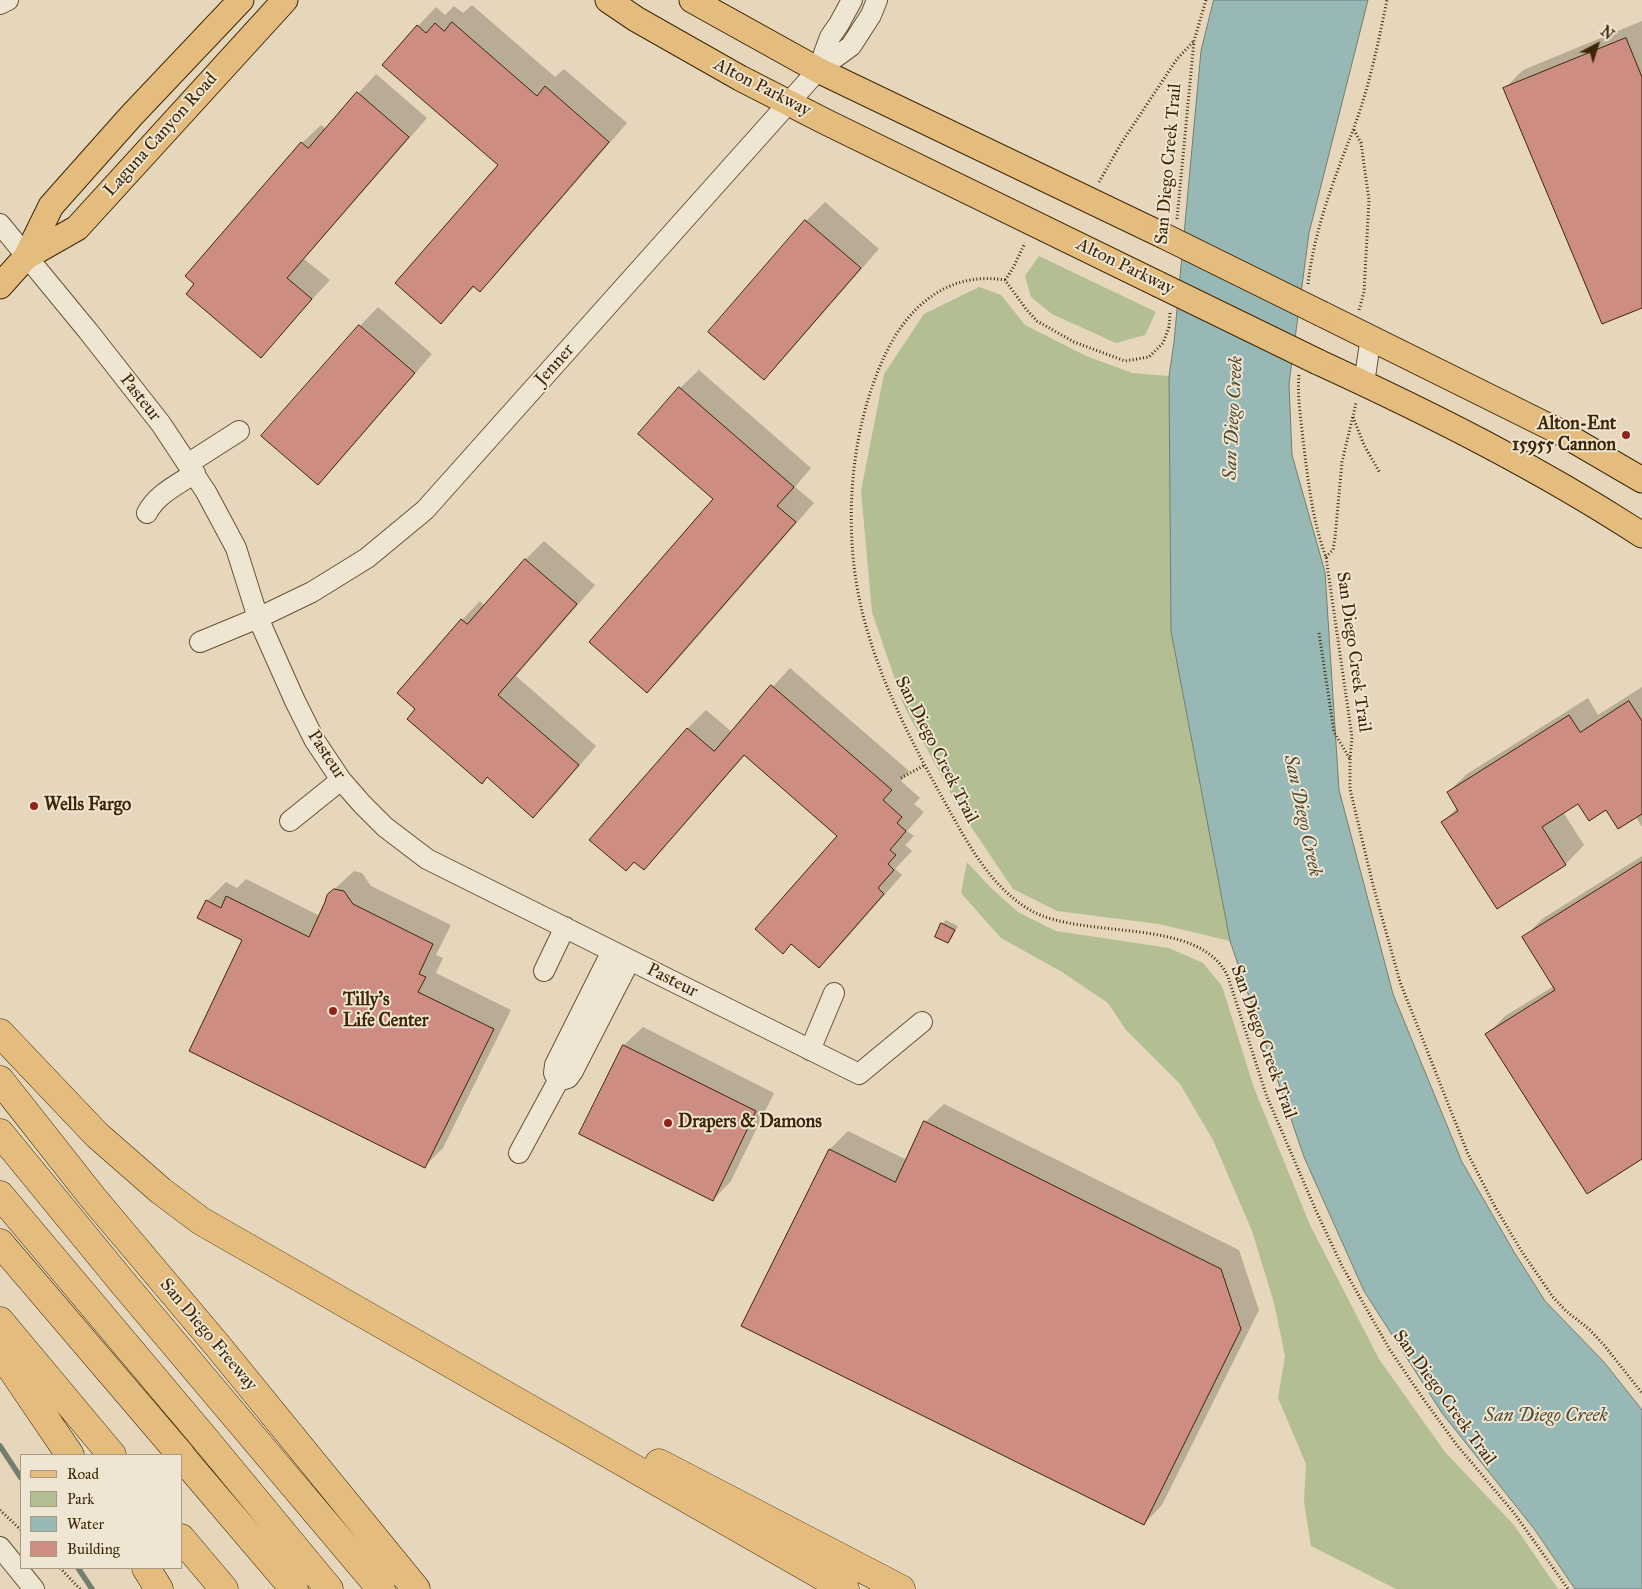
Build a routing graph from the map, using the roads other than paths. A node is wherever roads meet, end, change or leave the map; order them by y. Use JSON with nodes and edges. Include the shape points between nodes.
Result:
{"nodes":[{"id":1,"x":8,"y":0,"type":"edge"},
{"id":2,"x":241,"y":0,"type":"edge"},
{"id":3,"x":285,"y":0,"type":"edge"},
{"id":4,"x":608,"y":0,"type":"edge"},
{"id":5,"x":692,"y":0,"type":"edge"},
{"id":6,"x":852,"y":0,"type":"edge"},
{"id":7,"x":878,"y":0,"type":"edge"},
{"id":8,"x":0,"y":4,"type":"edge"},
{"id":9,"x":818,"y":70,"type":"junction"},
{"id":10,"x":790,"y":102,"type":"junction"},
{"id":11,"x":0,"y":224,"type":"edge"},
{"id":12,"x":26,"y":257,"type":"junction"},
{"id":13,"x":0,"y":286,"type":"edge"},
{"id":14,"x":1371,"y":337,"type":"junction"},
{"id":15,"x":1360,"y":391,"type":"junction"},
{"id":16,"x":239,"y":431,"type":"dead end"},
{"id":17,"x":192,"y":468,"type":"junction"},
{"id":18,"x":1642,"y":480,"type":"edge"},
{"id":19,"x":147,"y":513,"type":"dead end"},
{"id":20,"x":1642,"y":534,"type":"edge"},
{"id":21,"x":258,"y":618,"type":"junction"},
{"id":22,"x":200,"y":642,"type":"dead end"},
{"id":23,"x":341,"y":780,"type":"junction"},
{"id":24,"x":290,"y":821,"type":"dead end"},
{"id":25,"x":565,"y":927,"type":"junction"},
{"id":26,"x":612,"y":951,"type":"junction"},
{"id":27,"x":630,"y":960,"type":"junction"},
{"id":28,"x":544,"y":972,"type":"dead end"},
{"id":29,"x":834,"y":993,"type":"dead end"},
{"id":30,"x":922,"y":1022,"type":"dead end"},
{"id":31,"x":0,"y":1033,"type":"edge"},
{"id":32,"x":810,"y":1050,"type":"junction"},
{"id":33,"x":0,"y":1080,"type":"edge"},
{"id":34,"x":558,"y":1081,"type":"junction"},
{"id":35,"x":0,"y":1133,"type":"edge"},
{"id":36,"x":519,"y":1153,"type":"dead end"},
{"id":37,"x":0,"y":1195,"type":"edge"},
{"id":38,"x":201,"y":1221,"type":"junction"},
{"id":39,"x":0,"y":1243,"type":"edge"},
{"id":40,"x":0,"y":1320,"type":"edge"},
{"id":41,"x":0,"y":1352,"type":"edge"},
{"id":42,"x":69,"y":1454,"type":"edge"},
{"id":43,"x":111,"y":1454,"type":"edge"},
{"id":44,"x":179,"y":1454,"type":"edge"},
{"id":45,"x":182,"y":1457,"type":"edge"},
{"id":46,"x":182,"y":1539,"type":"edge"},
{"id":47,"x":0,"y":1546,"type":"edge"},
{"id":48,"x":147,"y":1569,"type":"edge"},
{"id":49,"x":34,"y":1589,"type":"edge"},
{"id":50,"x":159,"y":1589,"type":"edge"},
{"id":51,"x":224,"y":1589,"type":"edge"},
{"id":52,"x":294,"y":1589,"type":"edge"},
{"id":53,"x":329,"y":1589,"type":"edge"},
{"id":54,"x":381,"y":1589,"type":"edge"},
{"id":55,"x":416,"y":1589,"type":"edge"},
{"id":56,"x":845,"y":1589,"type":"edge"},
{"id":57,"x":901,"y":1589,"type":"edge"}],
"edges":[{"from":1,"to":8,"type":"street"},
{"from":2,"to":12,"type":"main road","name":"Laguna Canyon Road","via":[[51,206]]},
{"from":3,"to":12,"type":"main road","name":"Laguna Canyon Road","via":[[77,228]]},
{"from":4,"to":10,"type":"main road","name":"Alton Parkway","via":[[689,50]]},
{"from":5,"to":9,"type":"main road"},
{"from":6,"to":9,"type":"street","via":[[830,37]]},
{"from":7,"to":9,"type":"street","via":[[851,46]]},
{"from":9,"to":10,"type":"street","name":"Jenner"},
{"from":9,"to":14,"type":"main road","bridge":true,"via":[[1090,201],[1170,227],[1322,314]]},
{"from":10,"to":15,"type":"main road","name":"Alton Parkway","bridge":true,"via":[[1318,362]]},
{"from":10,"to":21,"type":"street","name":"Jenner","via":[[425,510],[367,558],[312,592]]},
{"from":11,"to":12,"type":"street","name":"Pasteur"},
{"from":12,"to":13,"type":"main road","name":"Laguna Canyon Road"},
{"from":12,"to":17,"type":"street","name":"Pasteur","via":[[88,331]]},
{"from":14,"to":15,"type":"street"},
{"from":14,"to":18,"type":"main road","via":[[1558,431]]},
{"from":15,"to":20,"type":"main road","name":"Alton Parkway","via":[[1530,467]]},
{"from":16,"to":17,"type":"street"},
{"from":17,"to":19,"type":"street","via":[[152,504]]},
{"from":17,"to":21,"type":"street","name":"Pasteur","via":[[236,548]]},
{"from":21,"to":22,"type":"street","name":"Jenner"},
{"from":21,"to":23,"type":"street","name":"Pasteur","via":[[315,741]]},
{"from":23,"to":24,"type":"street"},
{"from":23,"to":25,"type":"street","name":"Pasteur","via":[[385,826],[427,858]]},
{"from":25,"to":26,"type":"street","name":"Pasteur"},
{"from":25,"to":28,"type":"street"},
{"from":26,"to":27,"type":"street","name":"Pasteur"},
{"from":26,"to":34,"type":"street","via":[[555,1066]]},
{"from":27,"to":32,"type":"street","name":"Pasteur"},
{"from":27,"to":34,"type":"street","via":[[574,1071],[568,1078]]},
{"from":29,"to":32,"type":"street"},
{"from":30,"to":32,"type":"street","name":"Pasteur","via":[[859,1074]]},
{"from":31,"to":38,"type":"highway","via":[[97,1135],[162,1192]]},
{"from":33,"to":55,"type":"highway","name":"San Diego Freeway","via":[[93,1198]]},
{"from":34,"to":36,"type":"street"},
{"from":35,"to":54,"type":"highway"},
{"from":37,"to":53,"type":"highway"},
{"from":38,"to":56,"type":"highway"},
{"from":38,"to":57,"type":"highway"},
{"from":39,"to":44,"type":"highway"},
{"from":40,"to":43,"type":"highway"},
{"from":41,"to":42,"type":"highway"},
{"from":45,"to":52,"type":"highway"},
{"from":46,"to":51,"type":"highway"},
{"from":47,"to":49,"type":"street"},
{"from":48,"to":50,"type":"highway"}]}
